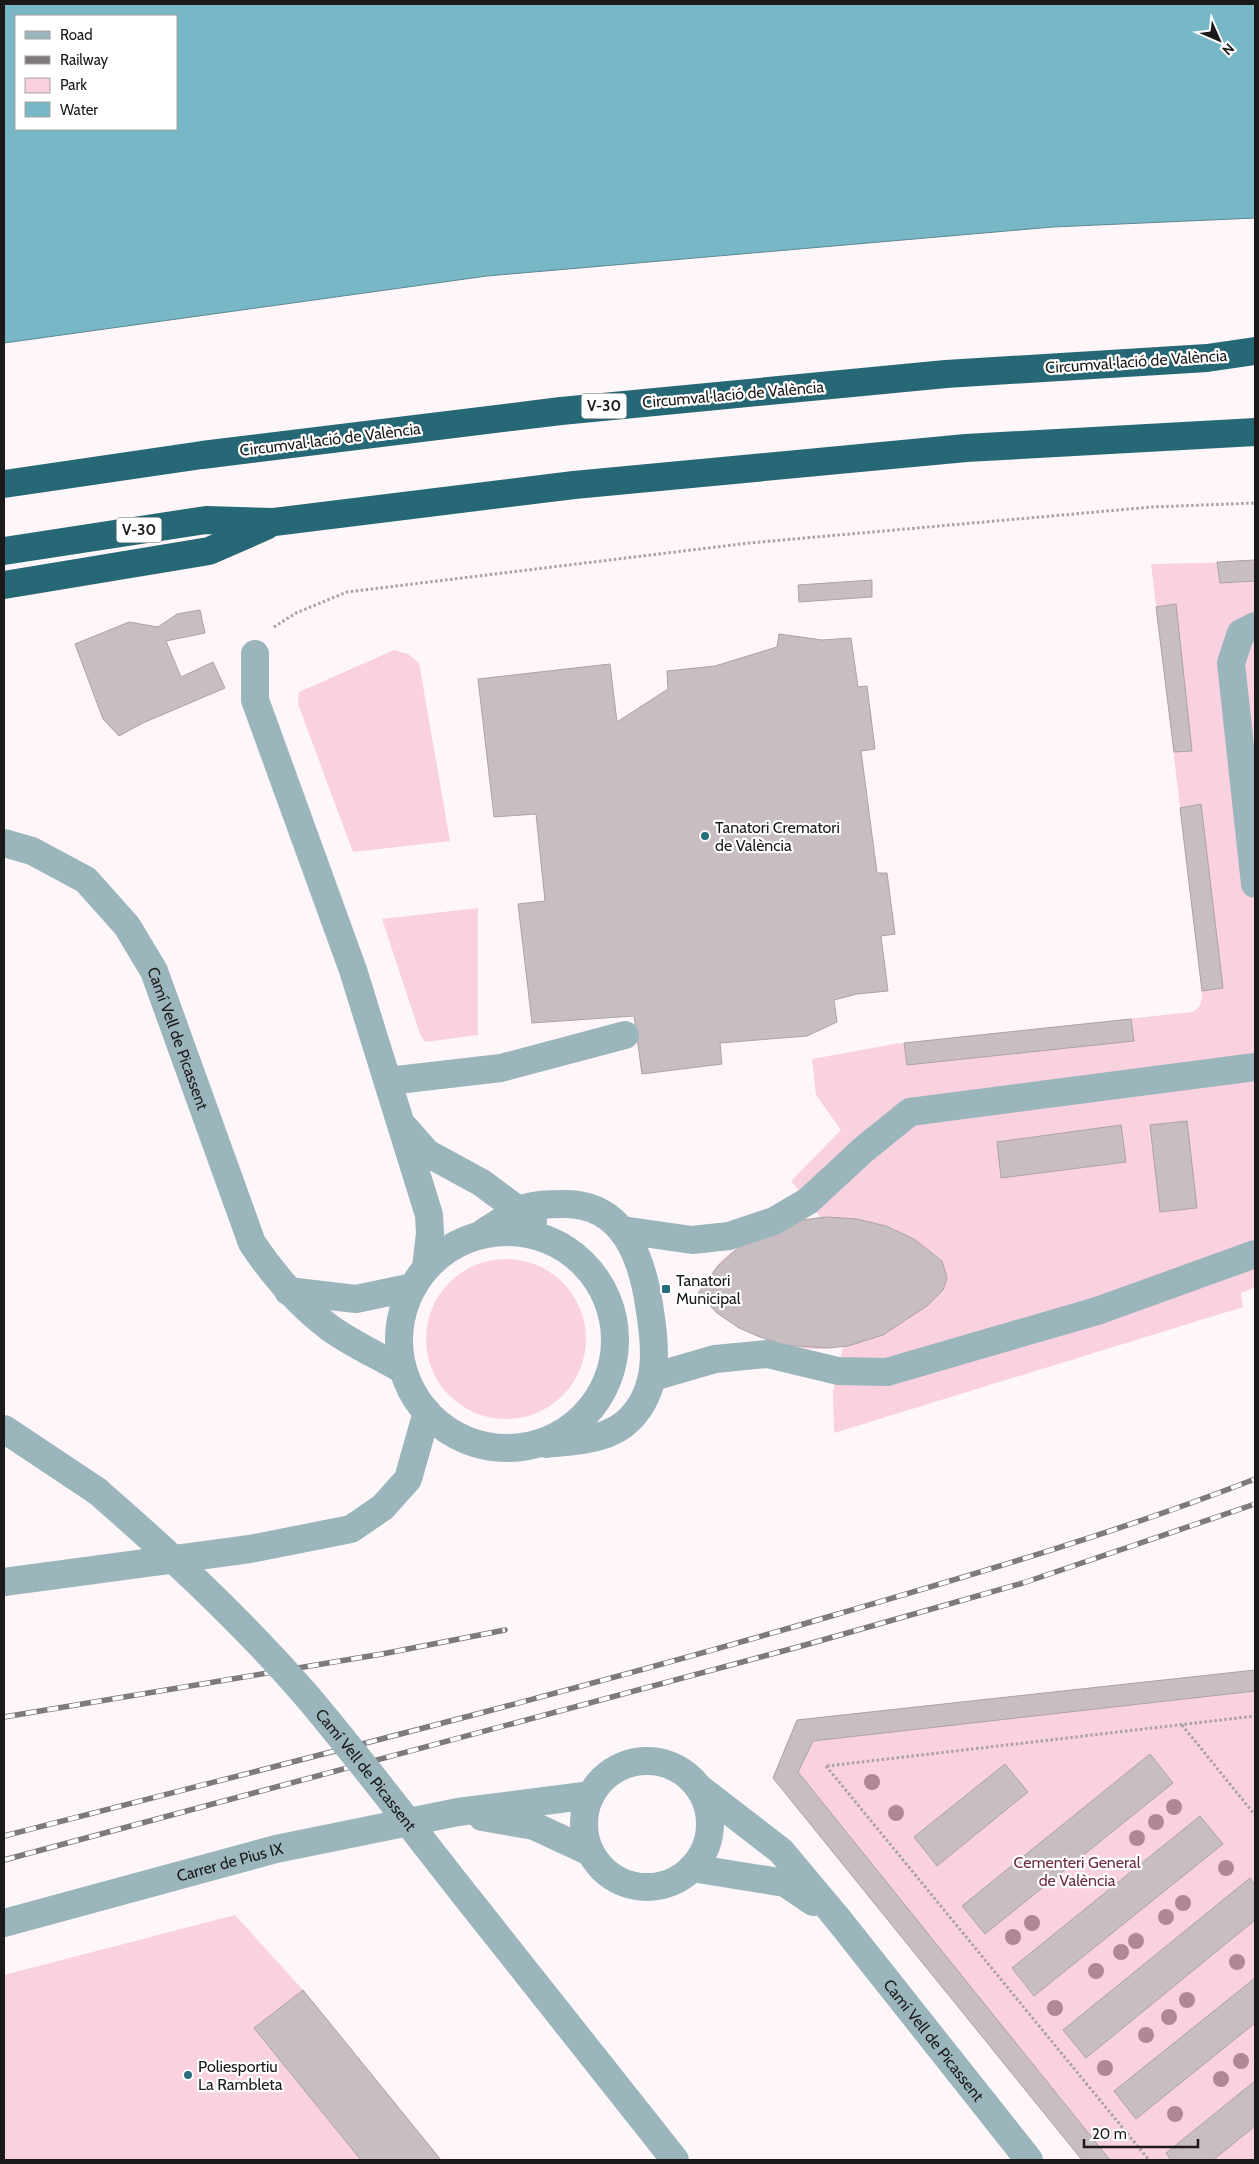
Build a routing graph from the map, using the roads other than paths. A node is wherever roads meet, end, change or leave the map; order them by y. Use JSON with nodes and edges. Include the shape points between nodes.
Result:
{"nodes":[{"id":1,"x":1255,"y":351,"type":"edge"},
{"id":2,"x":1207,"y":358,"type":"junction"},
{"id":3,"x":1255,"y":368,"type":"edge"},
{"id":4,"x":1255,"y":432,"type":"edge"},
{"id":5,"x":4,"y":484,"type":"edge"},
{"id":6,"x":274,"y":522,"type":"junction"},
{"id":7,"x":4,"y":551,"type":"edge"},
{"id":8,"x":4,"y":585,"type":"edge"},
{"id":9,"x":1255,"y":626,"type":"edge"},
{"id":10,"x":255,"y":654,"type":"road end"},
{"id":11,"x":4,"y":843,"type":"edge"},
{"id":12,"x":1255,"y":884,"type":"edge"},
{"id":13,"x":625,"y":1034,"type":"dead end"},
{"id":14,"x":1255,"y":1067,"type":"edge"},
{"id":15,"x":388,"y":1082,"type":"junction"},
{"id":16,"x":398,"y":1119,"type":"junction"},
{"id":17,"x":520,"y":1210,"type":"junction"},
{"id":18,"x":622,"y":1230,"type":"junction"},
{"id":19,"x":478,"y":1236,"type":"junction"},
{"id":20,"x":561,"y":1245,"type":"junction"},
{"id":21,"x":1255,"y":1254,"type":"edge"},
{"id":22,"x":420,"y":1278,"type":"junction"},
{"id":23,"x":288,"y":1291,"type":"junction"},
{"id":24,"x":403,"y":1370,"type":"junction"},
{"id":25,"x":653,"y":1377,"type":"junction"},
{"id":26,"x":427,"y":1412,"type":"junction"},
{"id":27,"x":4,"y":1429,"type":"edge"},
{"id":28,"x":532,"y":1445,"type":"junction"},
{"id":29,"x":4,"y":1582,"type":"edge"},
{"id":30,"x":698,"y":1787,"type":"junction"},
{"id":31,"x":591,"y":1795,"type":"junction"},
{"id":32,"x":458,"y":1812,"type":"junction"},
{"id":33,"x":590,"y":1852,"type":"junction"},
{"id":34,"x":692,"y":1868,"type":"junction"},
{"id":35,"x":838,"y":1919,"type":"junction"},
{"id":36,"x":4,"y":1923,"type":"edge"},
{"id":37,"x":675,"y":2160,"type":"edge"},
{"id":38,"x":1029,"y":2160,"type":"edge"}],
"edges":[{"from":1,"to":2,"type":"highway","name":"Circumval·lació de València","number":"V-30"},
{"from":2,"to":3,"type":"highway"},
{"from":2,"to":5,"type":"highway","name":"Circumval·lació de València","number":"V-30","via":[[946,374],[561,410],[202,455]]},
{"from":4,"to":6,"type":"highway","number":"V-30","via":[[956,449],[574,485]]},
{"from":6,"to":7,"type":"highway","number":"V-30","via":[[206,520]]},
{"from":6,"to":8,"type":"highway","via":[[209,551]]},
{"from":9,"to":12,"type":"street","via":[[1241,633],[1231,663]]},
{"from":10,"to":15,"type":"street","via":[[255,700],[354,970]]},
{"from":11,"to":23,"type":"street","name":"Camí Vell de Picassent","via":[[32,851],[86,880],[127,926],[154,971],[252,1243]]},
{"from":13,"to":15,"type":"street","via":[[502,1068]]},
{"from":14,"to":18,"type":"street","via":[[910,1112],[808,1201],[774,1221],[730,1236],[692,1240]]},
{"from":15,"to":16,"type":"street"},
{"from":16,"to":17,"type":"street","via":[[427,1153],[482,1183]]},
{"from":16,"to":22,"type":"street","via":[[429,1215],[430,1233]]},
{"from":17,"to":18,"type":"street","via":[[546,1204],[580,1204],[606,1214]]},
{"from":17,"to":19,"type":"street"},
{"from":17,"to":20,"type":"street"},
{"from":18,"to":25,"type":"street","via":[[640,1262],[647,1291],[655,1343]]},
{"from":19,"to":20,"type":"street","via":[[506,1232],[525,1234]]},
{"from":19,"to":22,"type":"street","via":[[450,1248]]},
{"from":20,"to":28,"type":"street","via":[[586,1265],[604,1292],[614,1322],[615,1355],[605,1386],[587,1413],[562,1433]]},
{"from":21,"to":25,"type":"street","via":[[1096,1312],[886,1372],[838,1370],[768,1354],[715,1359]]},
{"from":22,"to":23,"type":"street","via":[[356,1299]]},
{"from":22,"to":24,"type":"street","via":[[402,1314],[399,1342]]},
{"from":23,"to":24,"type":"street","name":"Camí Vell de Picassent","via":[[331,1328]]},
{"from":24,"to":26,"type":"street"},
{"from":25,"to":28,"type":"street","via":[[646,1396],[630,1419],[612,1432],[590,1439]]},
{"from":26,"to":28,"type":"street","via":[[448,1431],[475,1443],[503,1448]]},
{"from":26,"to":29,"type":"street","via":[[408,1479],[383,1507],[351,1529],[250,1549]]},
{"from":27,"to":37,"type":"street","name":"Camí Vell de Picassent","bridge":true,"via":[[97,1491],[195,1578],[306,1695]]},
{"from":30,"to":31,"type":"street","via":[[677,1768],[664,1762],[642,1760],[621,1766],[603,1778]]},
{"from":30,"to":34,"type":"street","via":[[707,1802],[709,1837]]},
{"from":30,"to":35,"type":"street","name":"Camí Vell de Picassent","via":[[781,1851]]},
{"from":31,"to":32,"type":"street","name":"Carrer de Pius IX"},
{"from":31,"to":33,"type":"street","via":[[584,1814],[584,1833]]},
{"from":32,"to":33,"type":"street","name":"Carrer de Pius IX","via":[[534,1826]]},
{"from":32,"to":36,"type":"street","name":"Carrer de Pius IX","via":[[276,1849]]},
{"from":33,"to":34,"type":"street","via":[[602,1868],[618,1880],[637,1886],[657,1886],[676,1880]]},
{"from":34,"to":35,"type":"street","name":"Camí Vell de Picassent","via":[[785,1883]]},
{"from":35,"to":38,"type":"street","name":"Camí Vell de Picassent"}]}
